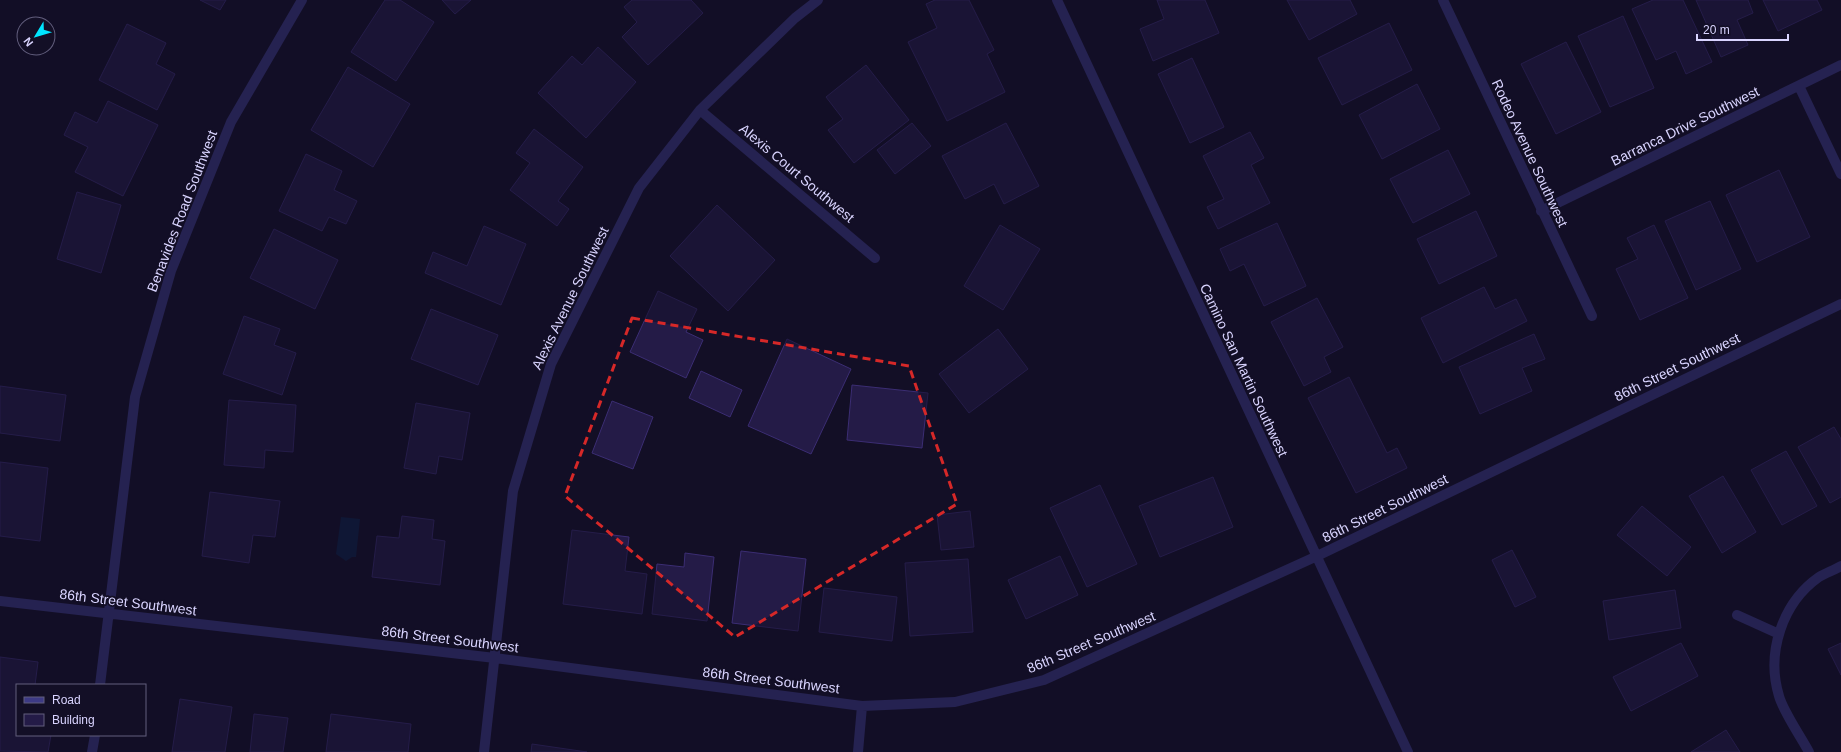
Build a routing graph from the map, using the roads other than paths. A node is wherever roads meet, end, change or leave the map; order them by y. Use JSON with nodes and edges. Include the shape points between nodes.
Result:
{"nodes":[{"id":1,"x":302,"y":0,"type":"edge"},
{"id":2,"x":818,"y":0,"type":"edge"},
{"id":3,"x":1057,"y":0,"type":"edge"},
{"id":4,"x":1443,"y":0,"type":"edge"},
{"id":5,"x":1841,"y":65,"type":"edge"},
{"id":6,"x":1799,"y":86,"type":"junction"},
{"id":7,"x":700,"y":110,"type":"junction"},
{"id":8,"x":1841,"y":174,"type":"edge"},
{"id":9,"x":1541,"y":211,"type":"junction"},
{"id":10,"x":875,"y":258,"type":"dead end"},
{"id":11,"x":1841,"y":304,"type":"edge"},
{"id":12,"x":1592,"y":316,"type":"dead end"},
{"id":13,"x":1315,"y":557,"type":"junction"},
{"id":14,"x":1841,"y":566,"type":"edge"},
{"id":15,"x":0,"y":602,"type":"edge"},
{"id":16,"x":109,"y":614,"type":"junction"},
{"id":17,"x":1737,"y":614,"type":"dead end"},
{"id":18,"x":1779,"y":634,"type":"junction"},
{"id":19,"x":495,"y":658,"type":"junction"},
{"id":20,"x":100,"y":684,"type":"edge"},
{"id":21,"x":862,"y":706,"type":"junction"},
{"id":22,"x":94,"y":736,"type":"edge"},
{"id":23,"x":92,"y":752,"type":"edge"},
{"id":24,"x":484,"y":752,"type":"edge"},
{"id":25,"x":858,"y":752,"type":"edge"},
{"id":26,"x":1408,"y":752,"type":"edge"},
{"id":27,"x":1809,"y":752,"type":"edge"}],
"edges":[{"from":1,"to":16,"type":"street","name":"Benavides Road Southwest","via":[[231,122],[171,271],[135,397]]},
{"from":2,"to":7,"type":"street","name":"Alexis Avenue Southwest","via":[[795,18]]},
{"from":3,"to":13,"type":"street","name":"Camino San Martin Southwest"},
{"from":4,"to":9,"type":"street","name":"Rodeo Avenue Southwest"},
{"from":5,"to":6,"type":"street","name":"Barranca Drive Southwest"},
{"from":6,"to":8,"type":"street"},
{"from":6,"to":9,"type":"street","name":"Barranca Drive Southwest"},
{"from":7,"to":10,"type":"street","name":"Alexis Court Southwest"},
{"from":7,"to":19,"type":"street","name":"Alexis Avenue Southwest","via":[[639,188],[551,364],[513,491]]},
{"from":9,"to":12,"type":"street","name":"Rodeo Avenue Southwest"},
{"from":11,"to":13,"type":"street","name":"86th Street Southwest"},
{"from":13,"to":21,"type":"street","name":"86th Street Southwest","via":[[1044,680],[955,702]]},
{"from":13,"to":26,"type":"street","name":"Camino San Martin Southwest"},
{"from":14,"to":18,"type":"street","via":[[1820,577],[1804,590],[1790,608]]},
{"from":15,"to":16,"type":"street","name":"86th Street Southwest"},
{"from":16,"to":19,"type":"street","name":"86th Street Southwest"},
{"from":16,"to":20,"type":"street","name":"Benavides Road Southwest"},
{"from":17,"to":18,"type":"street"},
{"from":18,"to":27,"type":"street","via":[[1774,656],[1774,677],[1779,698]]},
{"from":19,"to":21,"type":"street","name":"86th Street Southwest"},
{"from":19,"to":24,"type":"street","name":"Alexis Avenue Southwest"},
{"from":21,"to":25,"type":"street"},
{"from":22,"to":23,"type":"street"}]}
